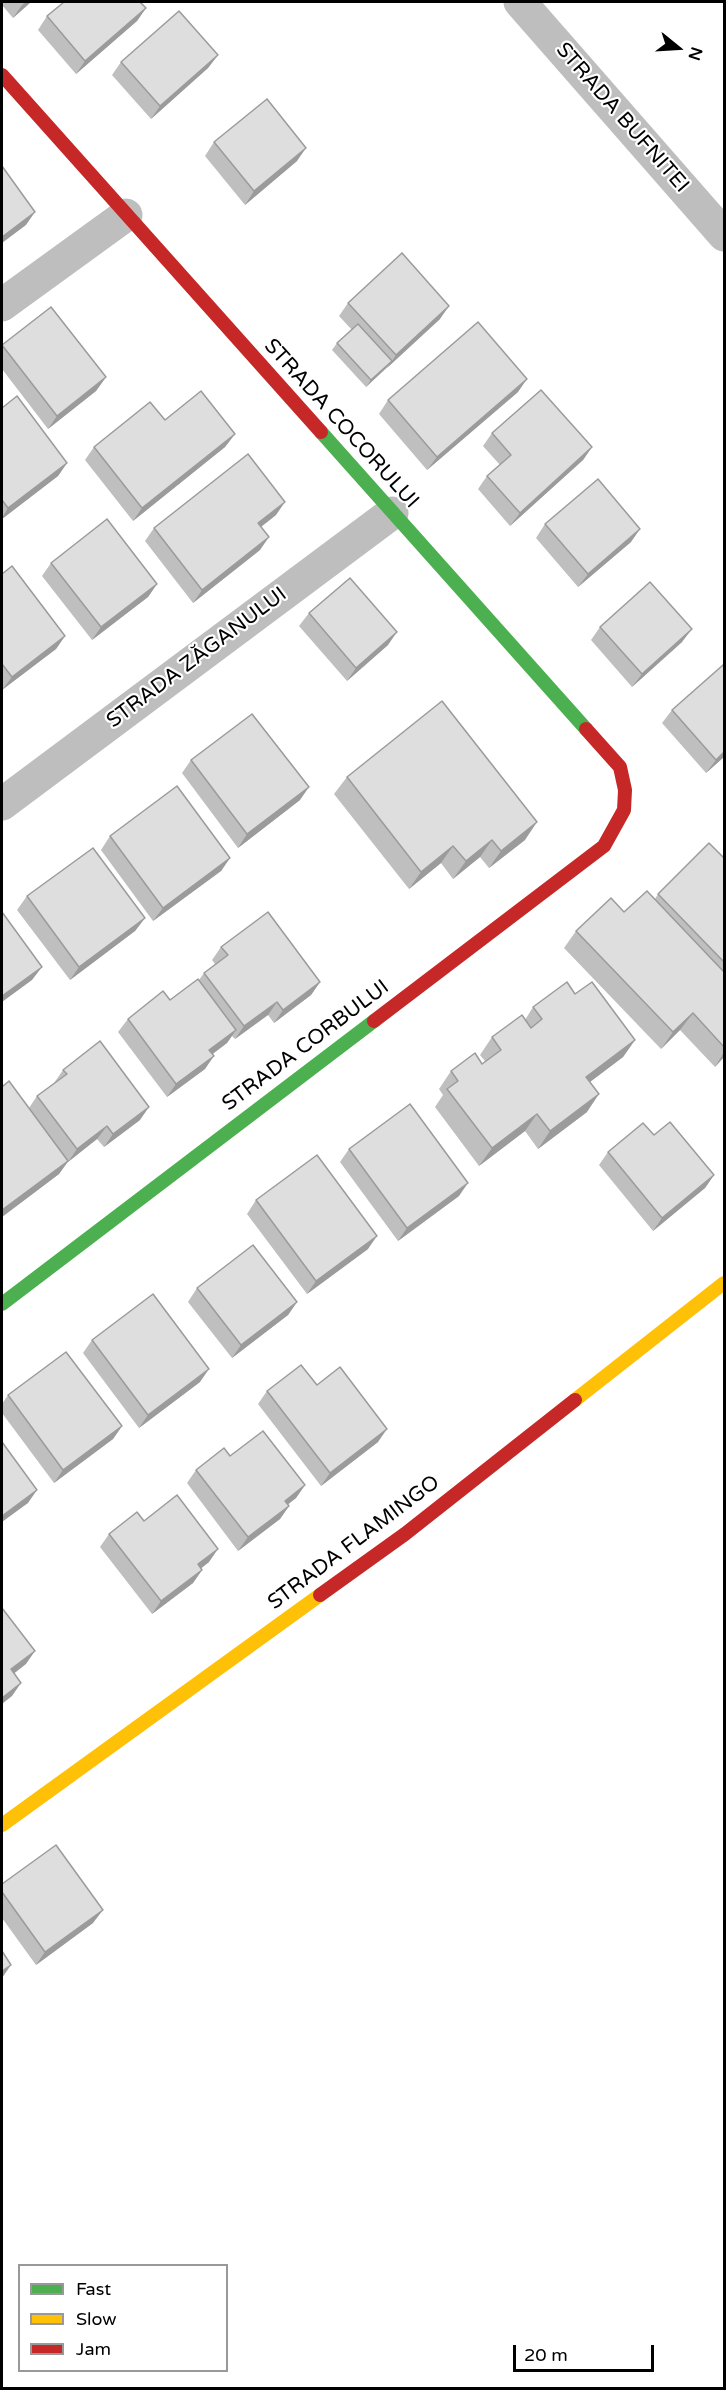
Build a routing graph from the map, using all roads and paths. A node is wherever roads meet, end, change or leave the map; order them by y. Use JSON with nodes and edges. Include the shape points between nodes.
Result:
{"nodes":[{"id":1,"x":520,"y":2,"type":"edge"},
{"id":2,"x":2,"y":75,"type":"edge"},
{"id":3,"x":126,"y":215,"type":"junction"},
{"id":4,"x":724,"y":235,"type":"edge"},
{"id":5,"x":2,"y":305,"type":"edge"},
{"id":6,"x":392,"y":513,"type":"junction"},
{"id":7,"x":2,"y":804,"type":"edge"},
{"id":8,"x":624,"y":810,"type":"joint"},
{"id":9,"x":724,"y":1283,"type":"edge"},
{"id":10,"x":2,"y":1305,"type":"edge"},
{"id":11,"x":2,"y":1825,"type":"edge"}],
"edges":[{"from":1,"to":4,"type":"street","name":"STRADA BUFNITEI"},
{"from":2,"to":3,"type":"street","name":"STRADA COCORULUI"},
{"from":3,"to":5,"type":"street"},
{"from":3,"to":6,"type":"street","name":"STRADA COCORULUI"},
{"from":6,"to":7,"type":"street","name":"STRADA ZĂGANULUI"},
{"from":6,"to":8,"type":"street","name":"STRADA COCORULUI","via":[[620,767]]},
{"from":8,"to":10,"type":"street","name":"STRADA CORBULUI","via":[[604,846]]},
{"from":9,"to":11,"type":"street","name":"STRADA FLAMINGO","via":[[405,1533]]}]}
